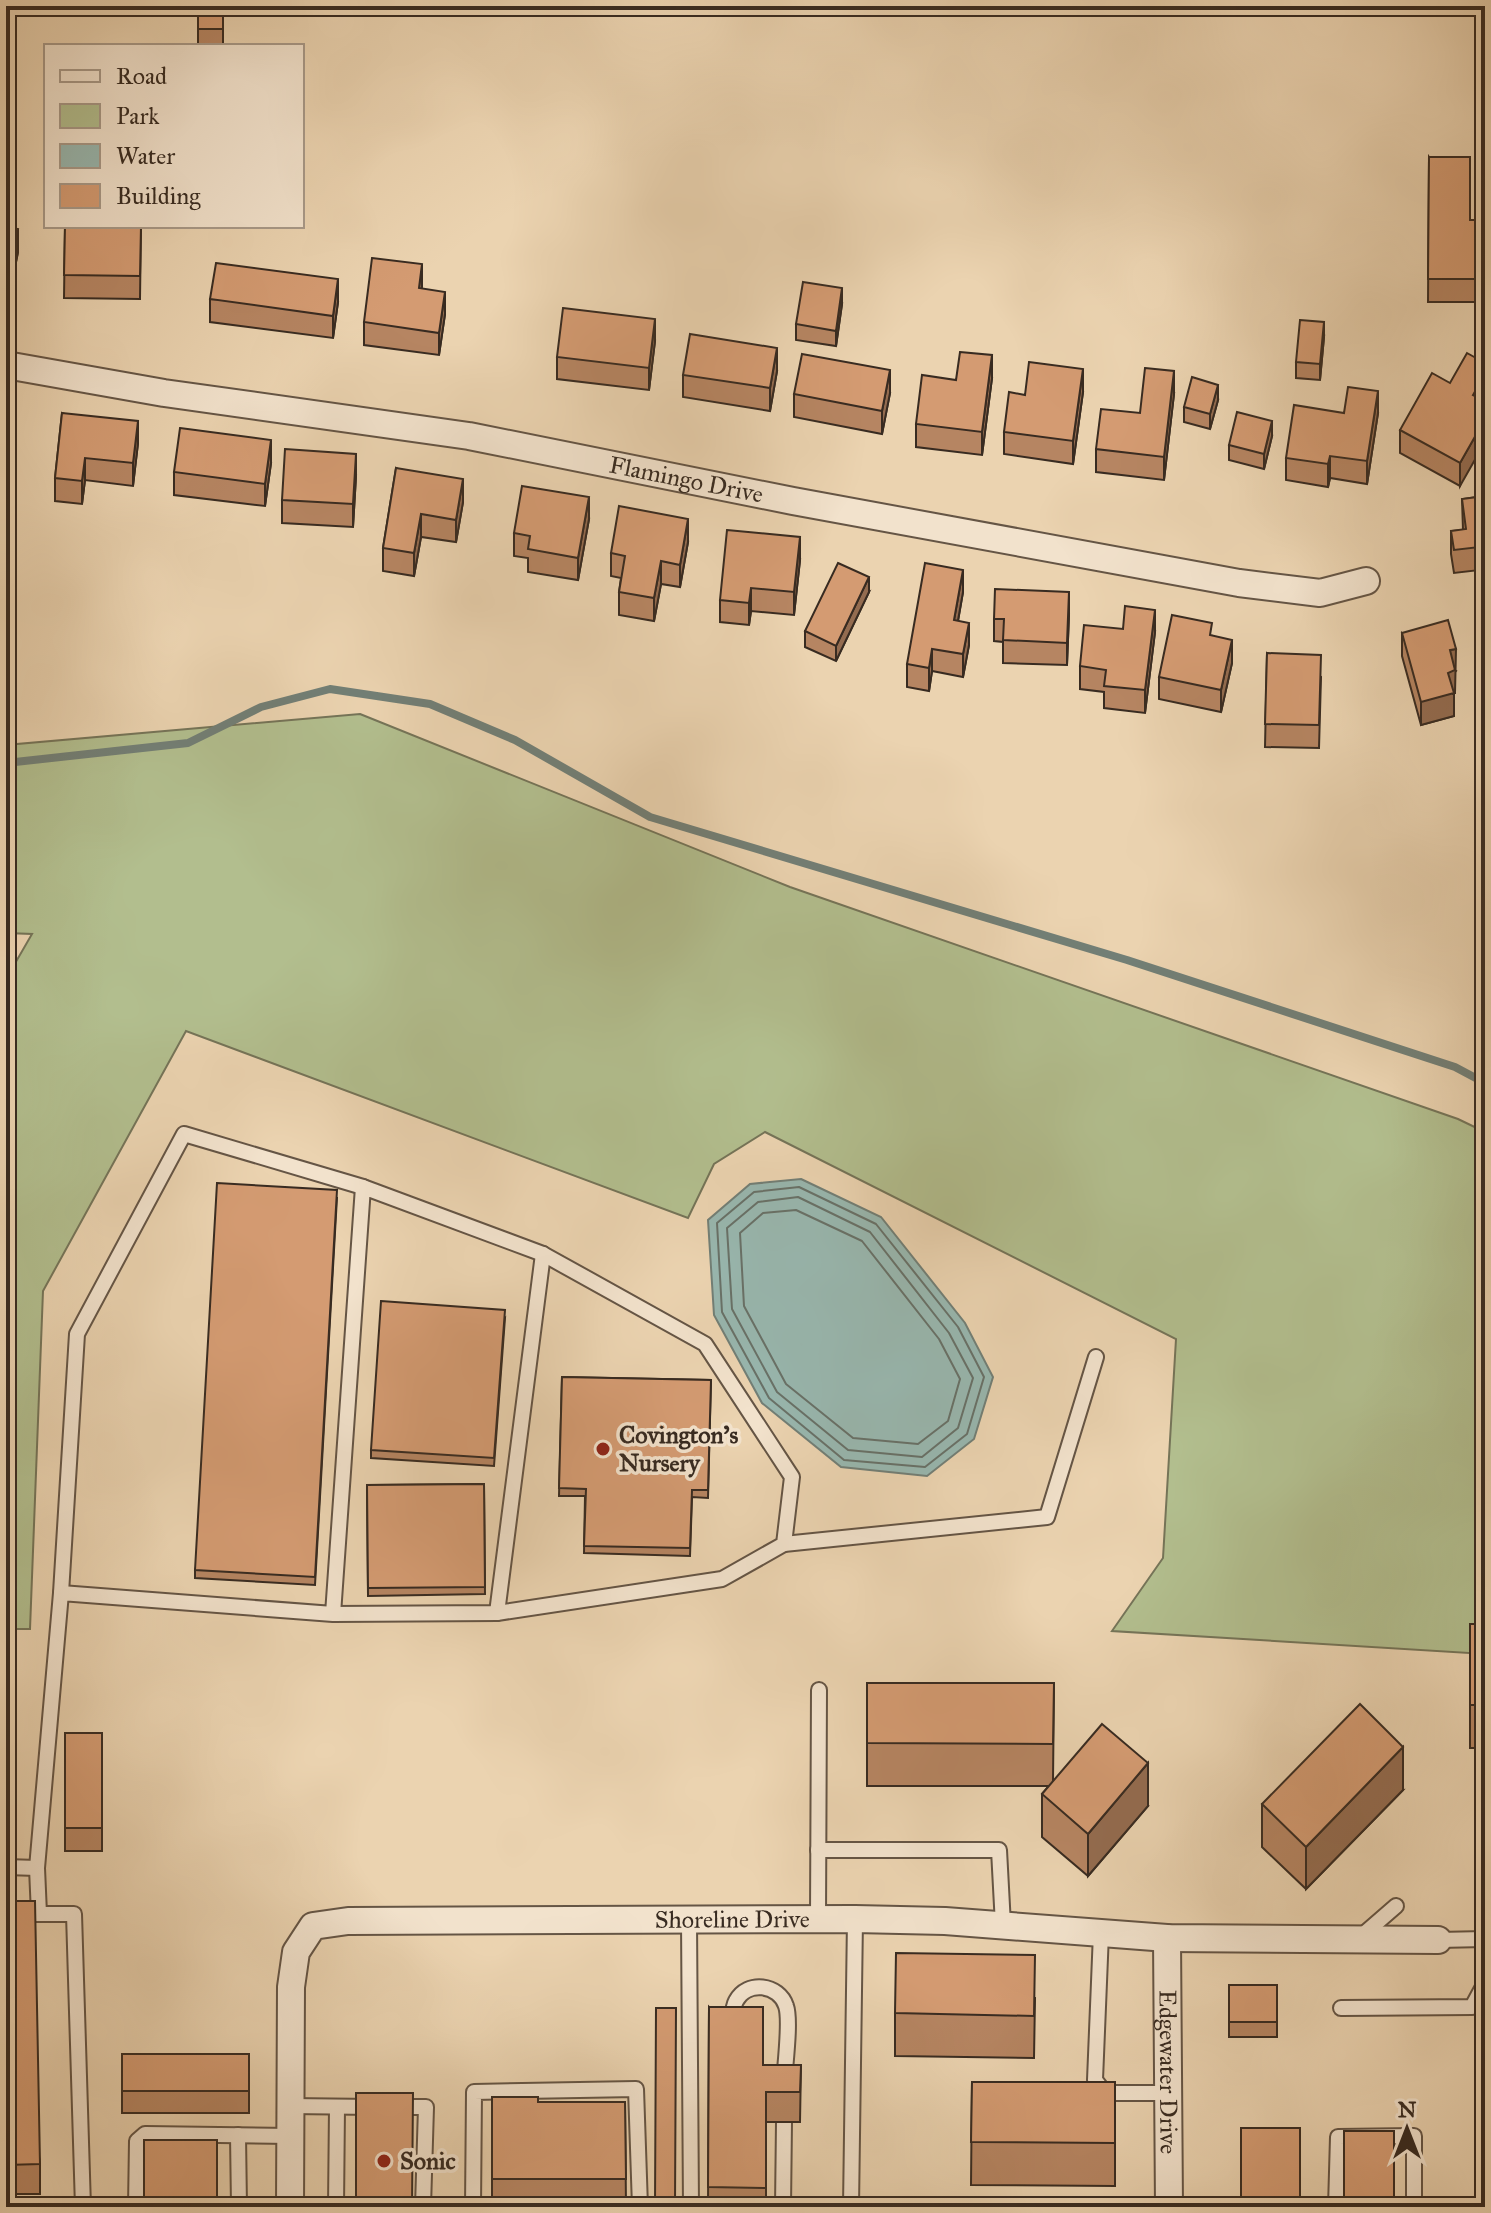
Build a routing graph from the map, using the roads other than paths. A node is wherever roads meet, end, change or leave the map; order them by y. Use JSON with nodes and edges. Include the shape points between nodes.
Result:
{"nodes":[{"id":1,"x":6,"y":365,"type":"edge"},
{"id":2,"x":1366,"y":581,"type":"dead end"},
{"id":3,"x":363,"y":1187,"type":"junction"},
{"id":4,"x":543,"y":1254,"type":"junction"},
{"id":5,"x":1096,"y":1357,"type":"dead end"},
{"id":6,"x":784,"y":1544,"type":"junction"},
{"id":7,"x":61,"y":1593,"type":"junction"},
{"id":8,"x":497,"y":1613,"type":"junction"},
{"id":9,"x":333,"y":1614,"type":"junction"},
{"id":10,"x":819,"y":1690,"type":"dead end"},
{"id":11,"x":818,"y":1850,"type":"junction"},
{"id":12,"x":6,"y":1867,"type":"edge"},
{"id":13,"x":37,"y":1868,"type":"junction"},
{"id":14,"x":1396,"y":1906,"type":"dead end"},
{"id":15,"x":6,"y":1914,"type":"edge"},
{"id":16,"x":39,"y":1914,"type":"junction"},
{"id":17,"x":818,"y":1919,"type":"junction"},
{"id":18,"x":855,"y":1919,"type":"junction"},
{"id":19,"x":689,"y":1920,"type":"junction"},
{"id":20,"x":1003,"y":1925,"type":"junction"},
{"id":21,"x":1101,"y":1933,"type":"junction"},
{"id":22,"x":1167,"y":1938,"type":"junction"},
{"id":23,"x":1485,"y":1939,"type":"edge"},
{"id":24,"x":1358,"y":1940,"type":"junction"},
{"id":25,"x":1438,"y":1940,"type":"joint"},
{"id":26,"x":1485,"y":1983,"type":"edge"},
{"id":27,"x":1341,"y":2008,"type":"dead end"},
{"id":28,"x":732,"y":2037,"type":"edge"},
{"id":29,"x":1168,"y":2093,"type":"junction"},
{"id":30,"x":784,"y":2095,"type":"edge"},
{"id":31,"x":290,"y":2106,"type":"junction"},
{"id":32,"x":337,"y":2107,"type":"junction"},
{"id":33,"x":784,"y":2122,"type":"dead end"},
{"id":34,"x":238,"y":2135,"type":"junction"},
{"id":35,"x":290,"y":2136,"type":"junction"},
{"id":36,"x":83,"y":2207,"type":"edge"},
{"id":37,"x":136,"y":2207,"type":"edge"},
{"id":38,"x":239,"y":2207,"type":"edge"},
{"id":39,"x":290,"y":2207,"type":"edge"},
{"id":40,"x":336,"y":2207,"type":"edge"},
{"id":41,"x":423,"y":2207,"type":"edge"},
{"id":42,"x":473,"y":2207,"type":"edge"},
{"id":43,"x":640,"y":2207,"type":"edge"},
{"id":44,"x":691,"y":2207,"type":"edge"},
{"id":45,"x":783,"y":2207,"type":"edge"},
{"id":46,"x":851,"y":2207,"type":"edge"},
{"id":47,"x":1169,"y":2207,"type":"edge"},
{"id":48,"x":1336,"y":2207,"type":"edge"},
{"id":49,"x":1414,"y":2207,"type":"edge"}],
"edges":[{"from":1,"to":2,"type":"street","name":"Flamingo Drive","via":[[469,436],[1239,583],[1320,593]]},
{"from":3,"to":4,"type":"lane"},
{"from":3,"to":7,"type":"lane","via":[[184,1134],[77,1334]]},
{"from":3,"to":9,"type":"lane"},
{"from":4,"to":6,"type":"lane","via":[[705,1344],[792,1477]]},
{"from":4,"to":8,"type":"lane"},
{"from":5,"to":6,"type":"lane","via":[[1047,1517]]},
{"from":6,"to":8,"type":"lane","via":[[722,1579]]},
{"from":7,"to":9,"type":"lane"},
{"from":7,"to":13,"type":"lane"},
{"from":8,"to":9,"type":"lane"},
{"from":10,"to":11,"type":"lane"},
{"from":11,"to":17,"type":"lane"},
{"from":11,"to":20,"type":"lane","via":[[999,1850]]},
{"from":12,"to":13,"type":"lane"},
{"from":13,"to":16,"type":"lane"},
{"from":14,"to":24,"type":"lane"},
{"from":15,"to":16,"type":"lane"},
{"from":16,"to":36,"type":"lane","via":[[74,1914]]},
{"from":17,"to":18,"type":"street","name":"Shoreline Drive"},
{"from":17,"to":19,"type":"street","name":"Shoreline Drive"},
{"from":18,"to":20,"type":"street","name":"Shoreline Drive"},
{"from":18,"to":46,"type":"lane"},
{"from":19,"to":31,"type":"street","name":"Shoreline Drive","via":[[348,1921],[313,1926],[296,1952],[293,1975]]},
{"from":19,"to":44,"type":"lane"},
{"from":20,"to":21,"type":"street","name":"Shoreline Drive"},
{"from":21,"to":22,"type":"street","name":"Shoreline Drive"},
{"from":21,"to":29,"type":"lane","via":[[1095,2080],[1105,2093]]},
{"from":22,"to":24,"type":"street","name":"Shoreline Drive"},
{"from":22,"to":29,"type":"street","name":"Edgewater Drive"},
{"from":23,"to":25,"type":"lane"},
{"from":24,"to":25,"type":"street","name":"Shoreline Drive"},
{"from":26,"to":27,"type":"lane","via":[[1472,2007]]},
{"from":28,"to":30,"type":"lane","via":[[735,2002],[743,1992],[767,1987],[780,1994],[787,2008]]},
{"from":29,"to":47,"type":"street","name":"Edgewater Drive"},
{"from":31,"to":32,"type":"lane"},
{"from":31,"to":35,"type":"street","name":"Shoreline Drive"},
{"from":32,"to":40,"type":"lane"},
{"from":32,"to":41,"type":"lane","via":[[426,2107]]},
{"from":33,"to":45,"type":"lane"},
{"from":34,"to":35,"type":"lane"},
{"from":34,"to":37,"type":"lane","via":[[145,2134],[137,2141]]},
{"from":34,"to":38,"type":"lane"},
{"from":35,"to":39,"type":"street","name":"Shoreline Drive"},
{"from":42,"to":43,"type":"lane","via":[[474,2092],[636,2089]]},
{"from":48,"to":49,"type":"lane","via":[[1338,2137],[1414,2136]]}]}
